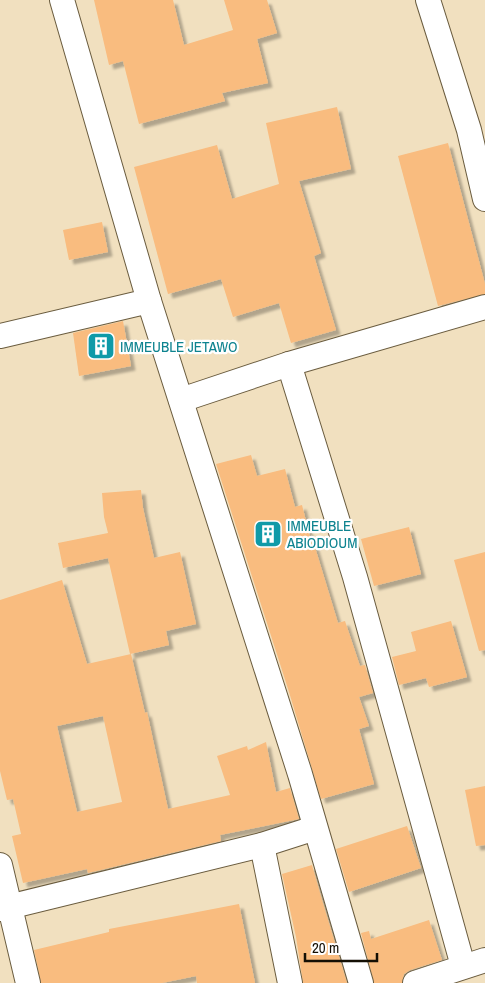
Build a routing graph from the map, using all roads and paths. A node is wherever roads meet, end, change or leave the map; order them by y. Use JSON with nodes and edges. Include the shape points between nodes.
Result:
{"nodes":[{"id":1,"x":62,"y":0,"type":"edge"},
{"id":2,"x":428,"y":0,"type":"edge"},
{"id":3,"x":477,"y":127,"type":"edge"},
{"id":4,"x":485,"y":199,"type":"edge"},
{"id":5,"x":149,"y":301,"type":"junction"},
{"id":6,"x":485,"y":308,"type":"edge"},
{"id":7,"x":0,"y":336,"type":"edge"},
{"id":8,"x":288,"y":364,"type":"junction"},
{"id":9,"x":180,"y":400,"type":"junction"},
{"id":10,"x":316,"y":828,"type":"junction"},
{"id":11,"x":262,"y":845,"type":"junction"},
{"id":12,"x":0,"y":865,"type":"edge"},
{"id":13,"x":5,"y":908,"type":"edge"},
{"id":14,"x":474,"y":963,"type":"edge"},
{"id":15,"x":28,"y":983,"type":"edge"},
{"id":16,"x":290,"y":983,"type":"edge"},
{"id":17,"x":361,"y":983,"type":"edge"},
{"id":18,"x":416,"y":983,"type":"edge"}],
"edges":[{"from":1,"to":5,"type":"street"},
{"from":2,"to":3,"type":"street"},
{"from":3,"to":4,"type":"street"},
{"from":5,"to":7,"type":"street"},
{"from":5,"to":9,"type":"street"},
{"from":6,"to":8,"type":"street"},
{"from":8,"to":9,"type":"street"},
{"from":8,"to":14,"type":"street"},
{"from":9,"to":10,"type":"street"},
{"from":10,"to":11,"type":"street"},
{"from":10,"to":17,"type":"street"},
{"from":11,"to":13,"type":"street"},
{"from":11,"to":16,"type":"street"},
{"from":12,"to":13,"type":"street"},
{"from":13,"to":15,"type":"street"},
{"from":14,"to":18,"type":"street"}]}
